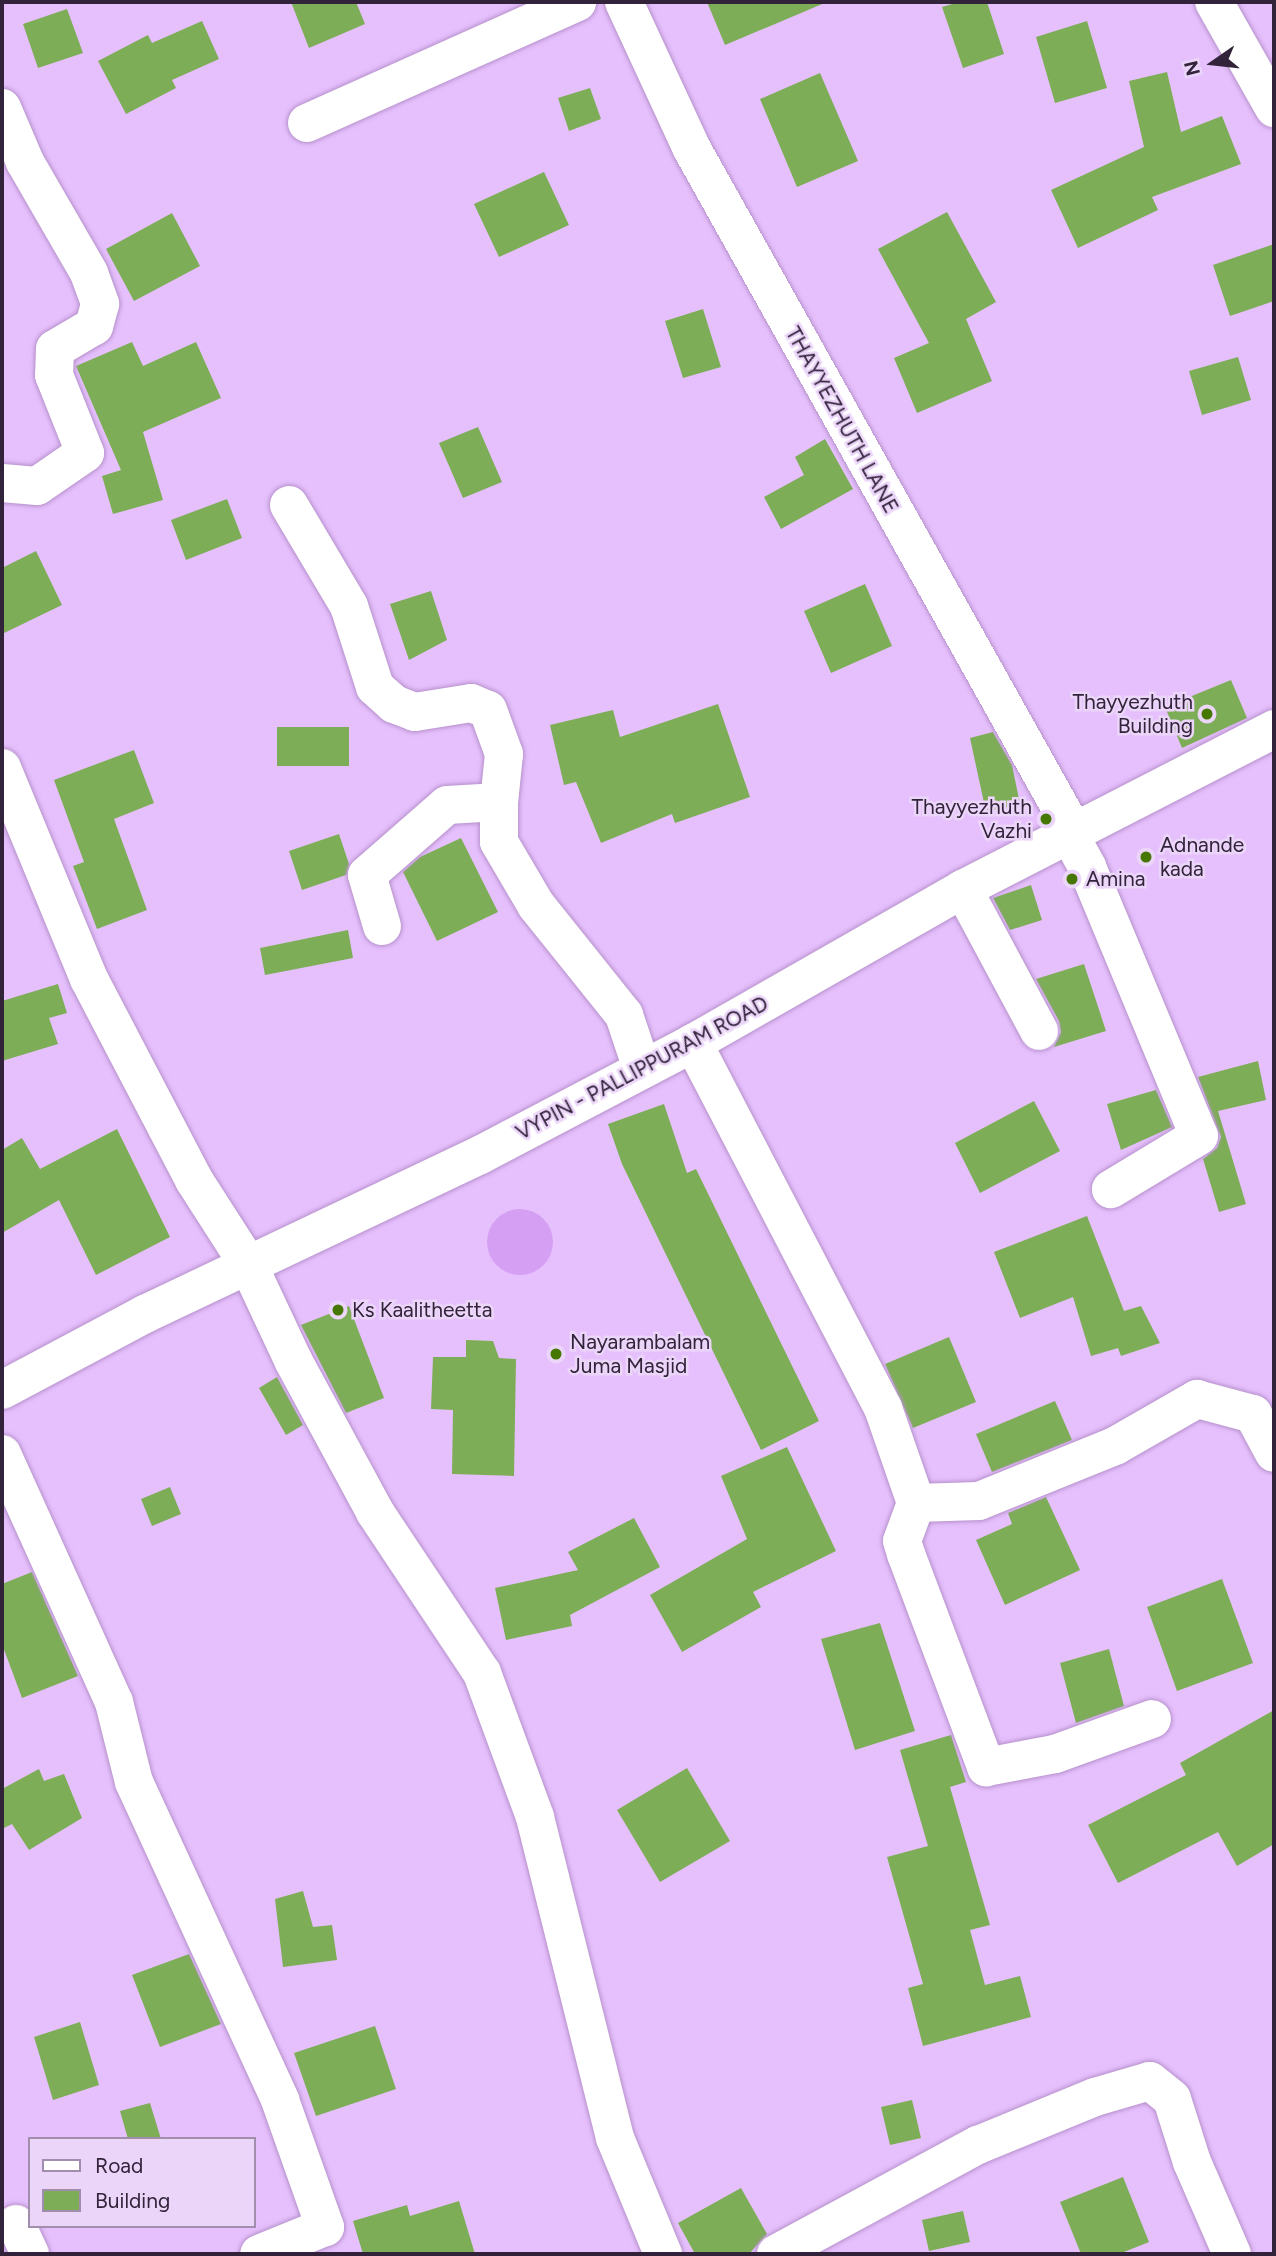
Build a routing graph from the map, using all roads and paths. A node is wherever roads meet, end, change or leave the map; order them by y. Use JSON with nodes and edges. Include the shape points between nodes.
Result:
{"nodes":[{"id":1,"x":577,"y":2,"type":"edge"},
{"id":2,"x":624,"y":2,"type":"edge"},
{"id":3,"x":1214,"y":2,"type":"edge"},
{"id":4,"x":2,"y":108,"type":"edge"},
{"id":5,"x":1274,"y":108,"type":"edge"},
{"id":6,"x":307,"y":123,"type":"dead end"},
{"id":7,"x":2,"y":484,"type":"edge"},
{"id":8,"x":289,"y":505,"type":"dead end"},
{"id":9,"x":1271,"y":738,"type":"edge"},
{"id":10,"x":2,"y":768,"type":"edge"},
{"id":11,"x":499,"y":802,"type":"junction"},
{"id":12,"x":1071,"y":833,"type":"junction"},
{"id":13,"x":963,"y":890,"type":"junction"},
{"id":14,"x":382,"y":926,"type":"dead end"},
{"id":15,"x":1039,"y":1031,"type":"dead end"},
{"id":16,"x":692,"y":1043,"type":"junction"},
{"id":17,"x":642,"y":1069,"type":"junction"},
{"id":18,"x":1111,"y":1189,"type":"dead end"},
{"id":19,"x":248,"y":1264,"type":"junction"},
{"id":20,"x":2,"y":1390,"type":"edge"},
{"id":21,"x":1274,"y":1453,"type":"edge"},
{"id":22,"x":2,"y":1454,"type":"edge"},
{"id":23,"x":916,"y":1503,"type":"junction"},
{"id":24,"x":1152,"y":1719,"type":"dead end"},
{"id":25,"x":328,"y":2241,"type":"edge"},
{"id":26,"x":258,"y":2254,"type":"edge"},
{"id":27,"x":663,"y":2254,"type":"edge"},
{"id":28,"x":776,"y":2254,"type":"edge"},
{"id":29,"x":1233,"y":2254,"type":"edge"}],
"edges":[{"from":1,"to":6,"type":"street"},
{"from":2,"to":12,"type":"street","name":"THAYYEZHUTH LANE","via":[[692,149]]},
{"from":3,"to":5,"type":"street"},
{"from":4,"to":7,"type":"street","via":[[25,162],[89,273],[100,304],[94,326],[55,349],[54,375],[85,453],[37,486]]},
{"from":8,"to":11,"type":"street","via":[[349,606],[375,687],[394,704],[415,712],[471,703],[488,710],[504,754]]},
{"from":9,"to":12,"type":"street","name":"VYPIN - PALLIPPURAM ROAD"},
{"from":10,"to":19,"type":"street","via":[[89,979],[194,1180]]},
{"from":11,"to":14,"type":"street","via":[[446,805],[367,875]]},
{"from":11,"to":17,"type":"street","via":[[499,842],[536,905],[624,1015]]},
{"from":12,"to":13,"type":"street","name":"VYPIN - PALLIPPURAM ROAD"},
{"from":12,"to":18,"type":"street","name":"THAYYEZHUTH LANE","via":[[1199,1136]]},
{"from":13,"to":15,"type":"street"},
{"from":13,"to":16,"type":"street","name":"VYPIN - PALLIPPURAM ROAD"},
{"from":16,"to":17,"type":"street","name":"VYPIN - PALLIPPURAM ROAD"},
{"from":16,"to":23,"type":"street","via":[[883,1408]]},
{"from":17,"to":19,"type":"street","name":"VYPIN - PALLIPPURAM ROAD","via":[[480,1155]]},
{"from":19,"to":20,"type":"street","name":"VYPIN - PALLIPPURAM ROAD"},
{"from":19,"to":27,"type":"street","via":[[294,1362],[376,1512],[482,1674],[535,1817],[615,2138]]},
{"from":21,"to":23,"type":"street","via":[[1252,1414],[1197,1399],[1115,1446],[979,1501]]},
{"from":22,"to":25,"type":"street","via":[[114,1702],[134,1782],[279,2101]]},
{"from":23,"to":24,"type":"street","via":[[902,1541],[986,1767],[1055,1754]]},
{"from":25,"to":26,"type":"street"},
{"from":28,"to":29,"type":"street","via":[[978,2145],[1095,2097],[1150,2081],[1172,2099],[1192,2162]]}]}
